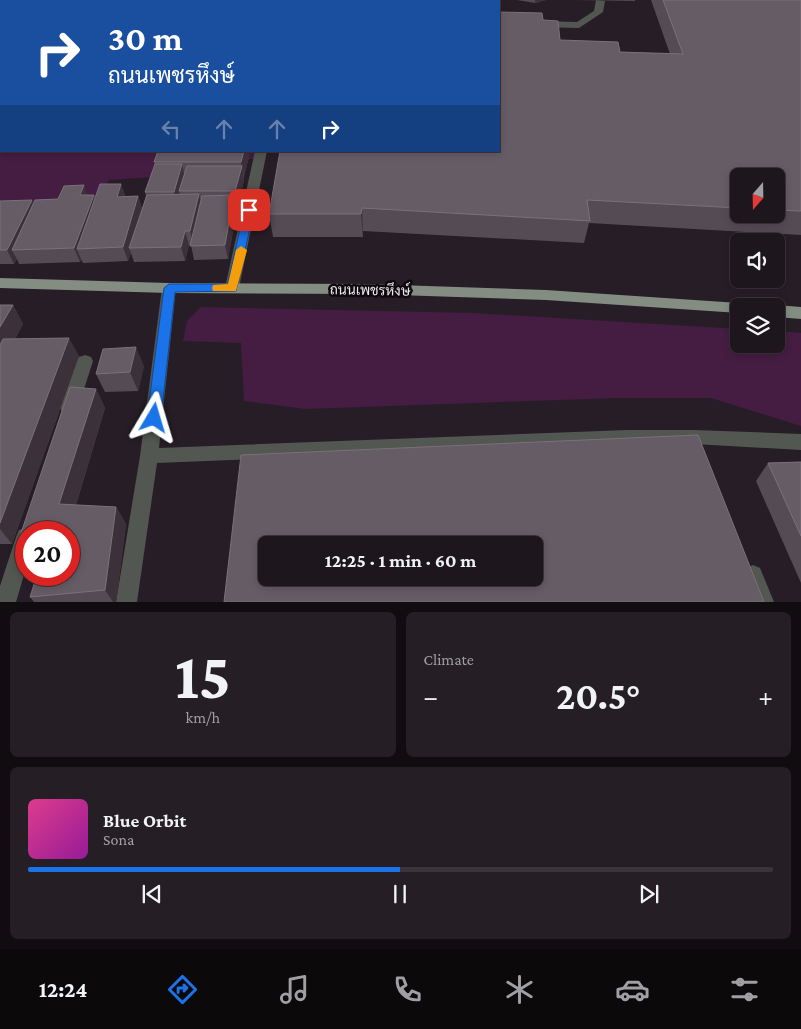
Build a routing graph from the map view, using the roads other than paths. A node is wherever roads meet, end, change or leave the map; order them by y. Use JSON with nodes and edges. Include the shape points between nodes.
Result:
{"nodes":[{"id":1,"x":600,"y":1,"type":"edge"},
{"id":2,"x":500,"y":23,"type":"edge"},
{"id":3,"x":261,"y":152,"type":"edge"},
{"id":4,"x":0,"y":283,"type":"edge"},
{"id":5,"x":169,"y":288,"type":"junction"},
{"id":6,"x":232,"y":288,"type":"junction"},
{"id":7,"x":730,"y":307,"type":"edge"},
{"id":8,"x":785,"y":312,"type":"edge"},
{"id":9,"x":801,"y":313,"type":"edge"},
{"id":10,"x":85,"y":361,"type":"dead end"},
{"id":11,"x":64,"y":424,"type":"edge"},
{"id":12,"x":694,"y":437,"type":"junction"},
{"id":13,"x":801,"y":442,"type":"edge"},
{"id":14,"x":702,"y":455,"type":"edge"},
{"id":15,"x":150,"y":456,"type":"junction"},
{"id":16,"x":745,"y":556,"type":"edge"},
{"id":17,"x":15,"y":571,"type":"edge"},
{"id":18,"x":5,"y":602,"type":"edge"},
{"id":19,"x":126,"y":602,"type":"edge"},
{"id":20,"x":764,"y":602,"type":"edge"}],
"edges":[{"from":1,"to":2,"type":"street","via":[[598,12],[579,25]]},
{"from":3,"to":6,"type":"street"},
{"from":4,"to":5,"type":"main road","name":"ถนนเพชรหึงษ์"},
{"from":5,"to":6,"type":"main road","name":"ถนนเพชรหึงษ์"},
{"from":5,"to":15,"type":"street"},
{"from":6,"to":7,"type":"main road","name":"ถนนเพชรหึงษ์","via":[[546,295]]},
{"from":8,"to":9,"type":"main road"},
{"from":10,"to":11,"type":"street"},
{"from":12,"to":13,"type":"street"},
{"from":12,"to":14,"type":"street"},
{"from":12,"to":15,"type":"street"},
{"from":15,"to":19,"type":"street"},
{"from":16,"to":20,"type":"street"},
{"from":17,"to":18,"type":"street"}]}
